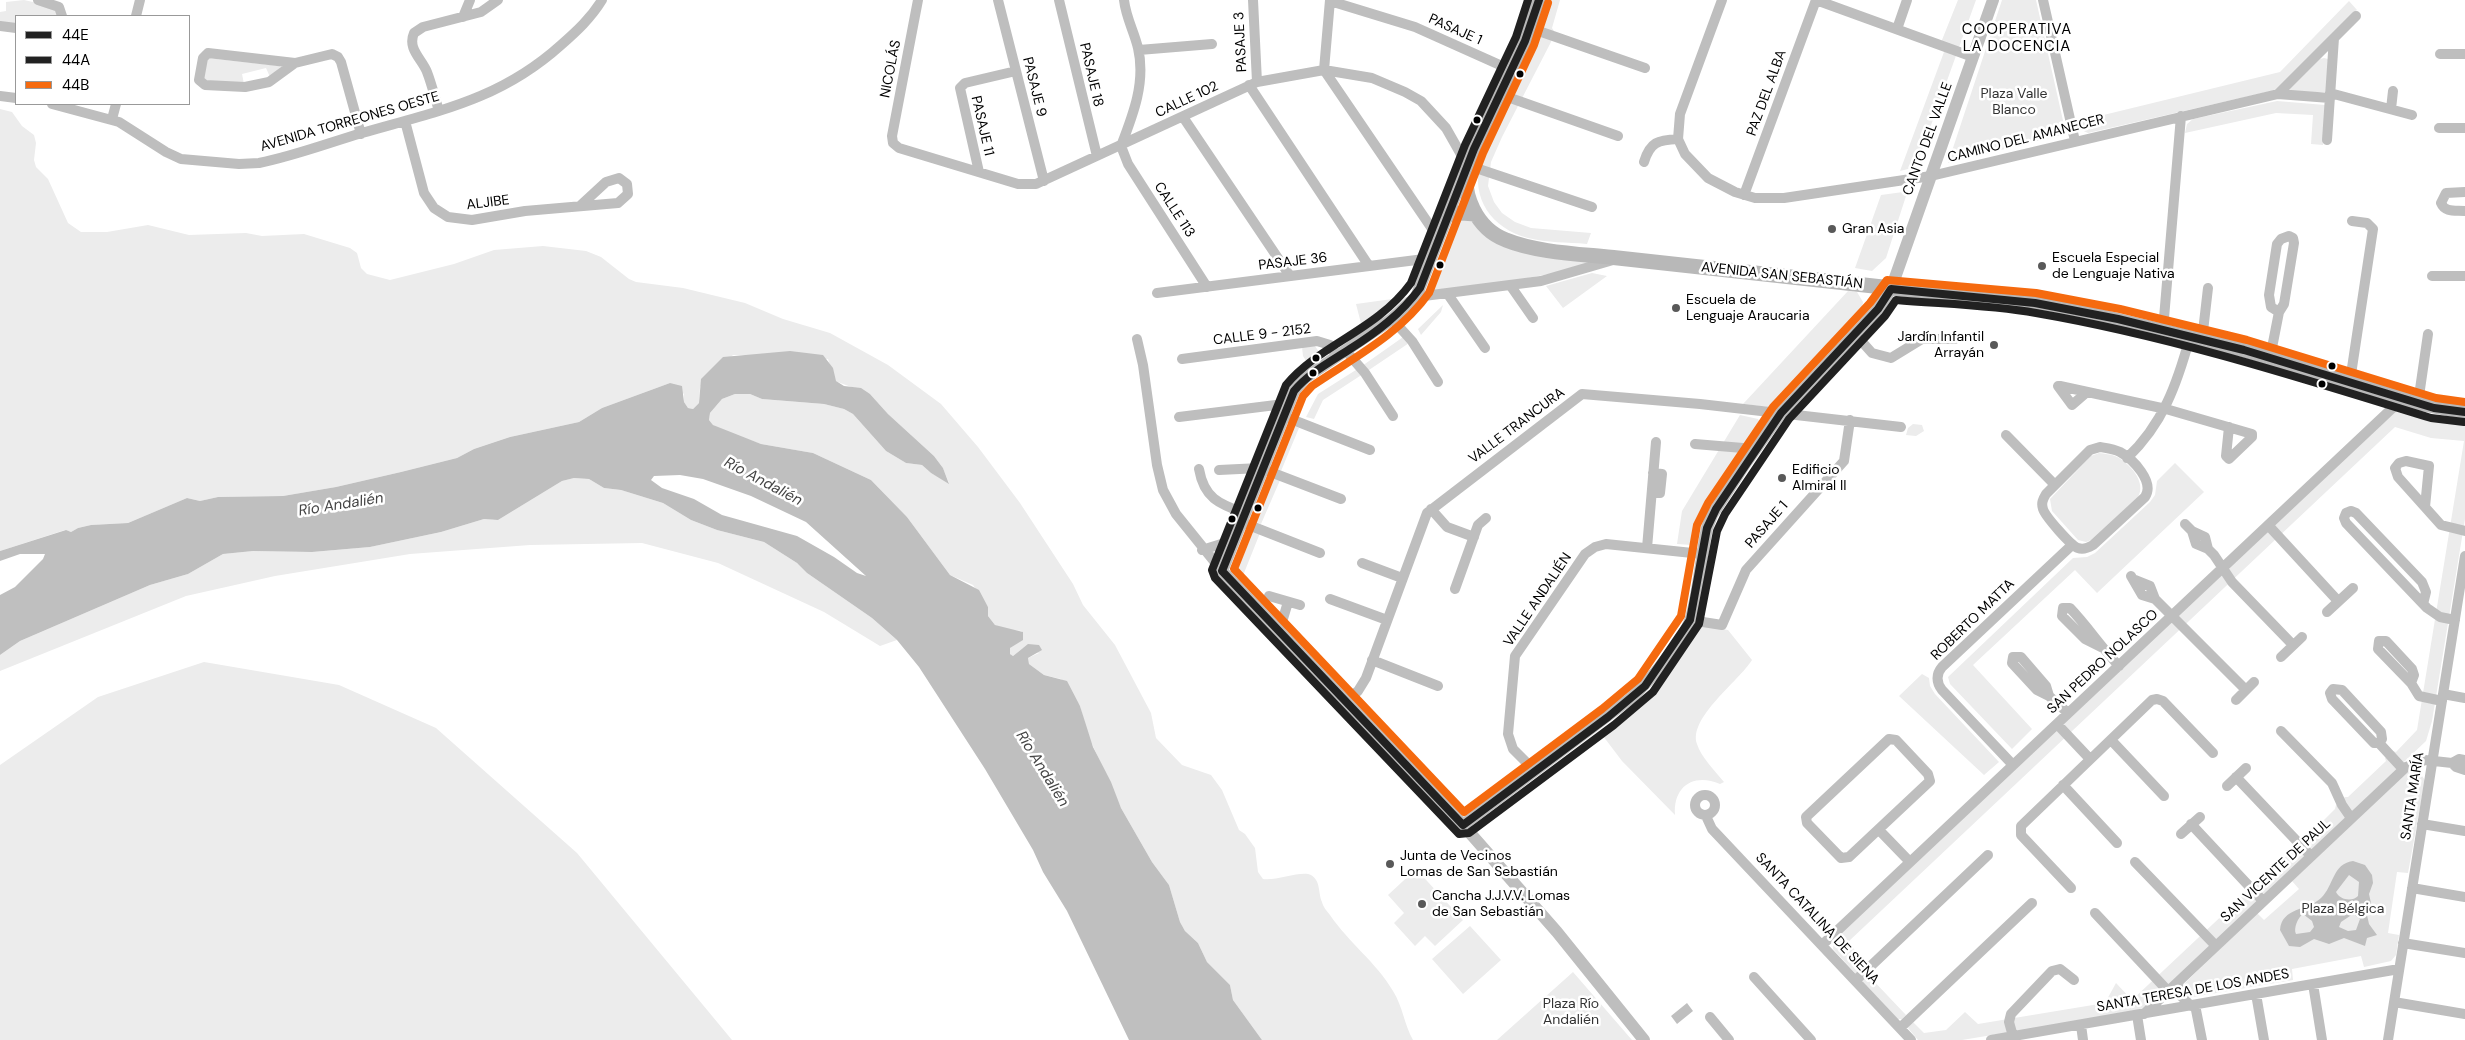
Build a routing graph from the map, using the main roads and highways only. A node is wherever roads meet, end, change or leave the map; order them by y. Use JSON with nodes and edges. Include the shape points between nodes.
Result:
{"nodes":[{"id":1,"x":1539,"y":0,"type":"edge"},
{"id":2,"x":1475,"y":214,"type":"junction"},
{"id":3,"x":1448,"y":215,"type":"road end"},
{"id":4,"x":2465,"y":412,"type":"edge"}],
"edges":[{"from":1,"to":2,"type":"main road","name":"AVENIDA SAN SEBASTIÁN","via":[[1530,28],[1467,166],[1467,186]]},
{"from":2,"to":3,"type":"main road"},
{"from":2,"to":4,"type":"main road","name":"AVENIDA SAN SEBASTIÁN","via":[[1489,230],[1507,241],[1557,250],[2042,304],[2196,338],[2402,399]]}]}
